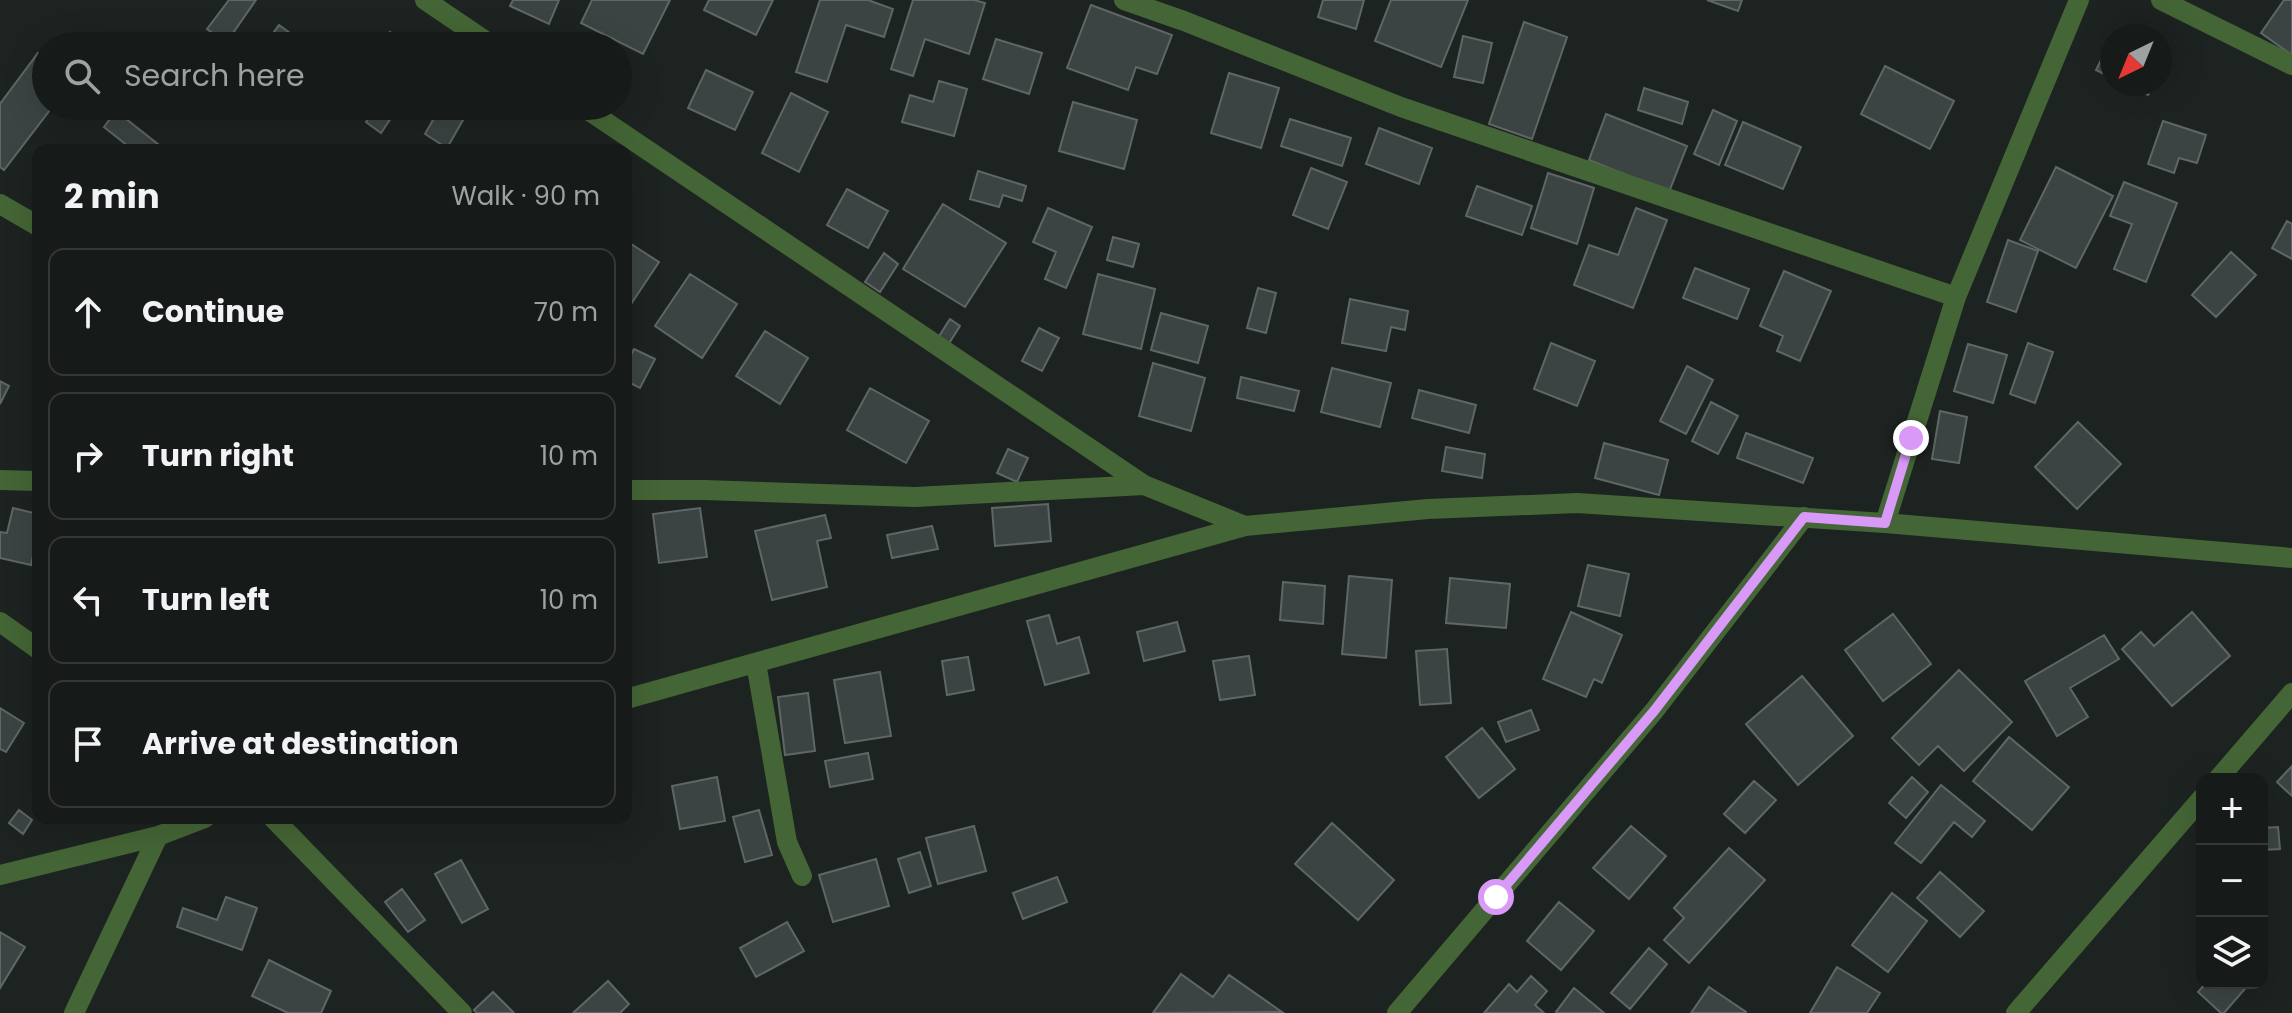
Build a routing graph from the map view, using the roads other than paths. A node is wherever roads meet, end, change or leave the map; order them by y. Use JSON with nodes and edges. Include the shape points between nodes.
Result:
{"nodes":[{"id":1,"x":425,"y":0,"type":"edge"},
{"id":2,"x":1124,"y":0,"type":"edge"},
{"id":3,"x":2079,"y":0,"type":"edge"},
{"id":4,"x":2161,"y":0,"type":"edge"},
{"id":5,"x":472,"y":32,"type":"edge"},
{"id":6,"x":2292,"y":65,"type":"edge"},
{"id":7,"x":603,"y":120,"type":"edge"},
{"id":8,"x":0,"y":204,"type":"edge"},
{"id":9,"x":32,"y":223,"type":"edge"},
{"id":10,"x":1956,"y":297,"type":"junction"},
{"id":11,"x":0,"y":480,"type":"edge"},
{"id":12,"x":32,"y":481,"type":"edge"},
{"id":13,"x":1144,"y":485,"type":"junction"},
{"id":14,"x":632,"y":490,"type":"edge"},
{"id":15,"x":1804,"y":517,"type":"junction"},
{"id":16,"x":1885,"y":523,"type":"junction"},
{"id":17,"x":1245,"y":526,"type":"junction"},
{"id":18,"x":2292,"y":558,"type":"edge"},
{"id":19,"x":0,"y":622,"type":"edge"},
{"id":20,"x":32,"y":645,"type":"edge"},
{"id":21,"x":756,"y":663,"type":"junction"},
{"id":22,"x":2292,"y":693,"type":"edge"},
{"id":23,"x":632,"y":697,"type":"edge"},
{"id":24,"x":2223,"y":773,"type":"edge"},
{"id":25,"x":2196,"y":805,"type":"edge"},
{"id":26,"x":189,"y":824,"type":"edge"},
{"id":27,"x":279,"y":824,"type":"edge"},
{"id":28,"x":158,"y":836,"type":"junction"},
{"id":29,"x":0,"y":875,"type":"edge"},
{"id":30,"x":802,"y":876,"type":"dead end"},
{"id":31,"x":74,"y":1013,"type":"edge"},
{"id":32,"x":462,"y":1013,"type":"edge"},
{"id":33,"x":1397,"y":1013,"type":"edge"},
{"id":34,"x":2016,"y":1013,"type":"edge"}],
"edges":[{"from":1,"to":5,"type":"street"},
{"from":2,"to":10,"type":"street","via":[[1401,107]]},
{"from":3,"to":10,"type":"street"},
{"from":4,"to":6,"type":"street"},
{"from":7,"to":13,"type":"street"},
{"from":8,"to":9,"type":"street"},
{"from":10,"to":16,"type":"street"},
{"from":11,"to":12,"type":"street"},
{"from":13,"to":14,"type":"street","via":[[915,497]]},
{"from":13,"to":17,"type":"street"},
{"from":15,"to":16,"type":"street"},
{"from":15,"to":17,"type":"street","via":[[1577,503],[1428,509]]},
{"from":15,"to":33,"type":"street","via":[[1654,711]]},
{"from":16,"to":18,"type":"street"},
{"from":17,"to":21,"type":"street"},
{"from":19,"to":20,"type":"street"},
{"from":21,"to":23,"type":"street"},
{"from":21,"to":30,"type":"street","via":[[787,842]]},
{"from":22,"to":24,"type":"street"},
{"from":25,"to":34,"type":"street"},
{"from":26,"to":28,"type":"street"},
{"from":27,"to":32,"type":"street"},
{"from":28,"to":29,"type":"street"},
{"from":28,"to":31,"type":"street"}]}
